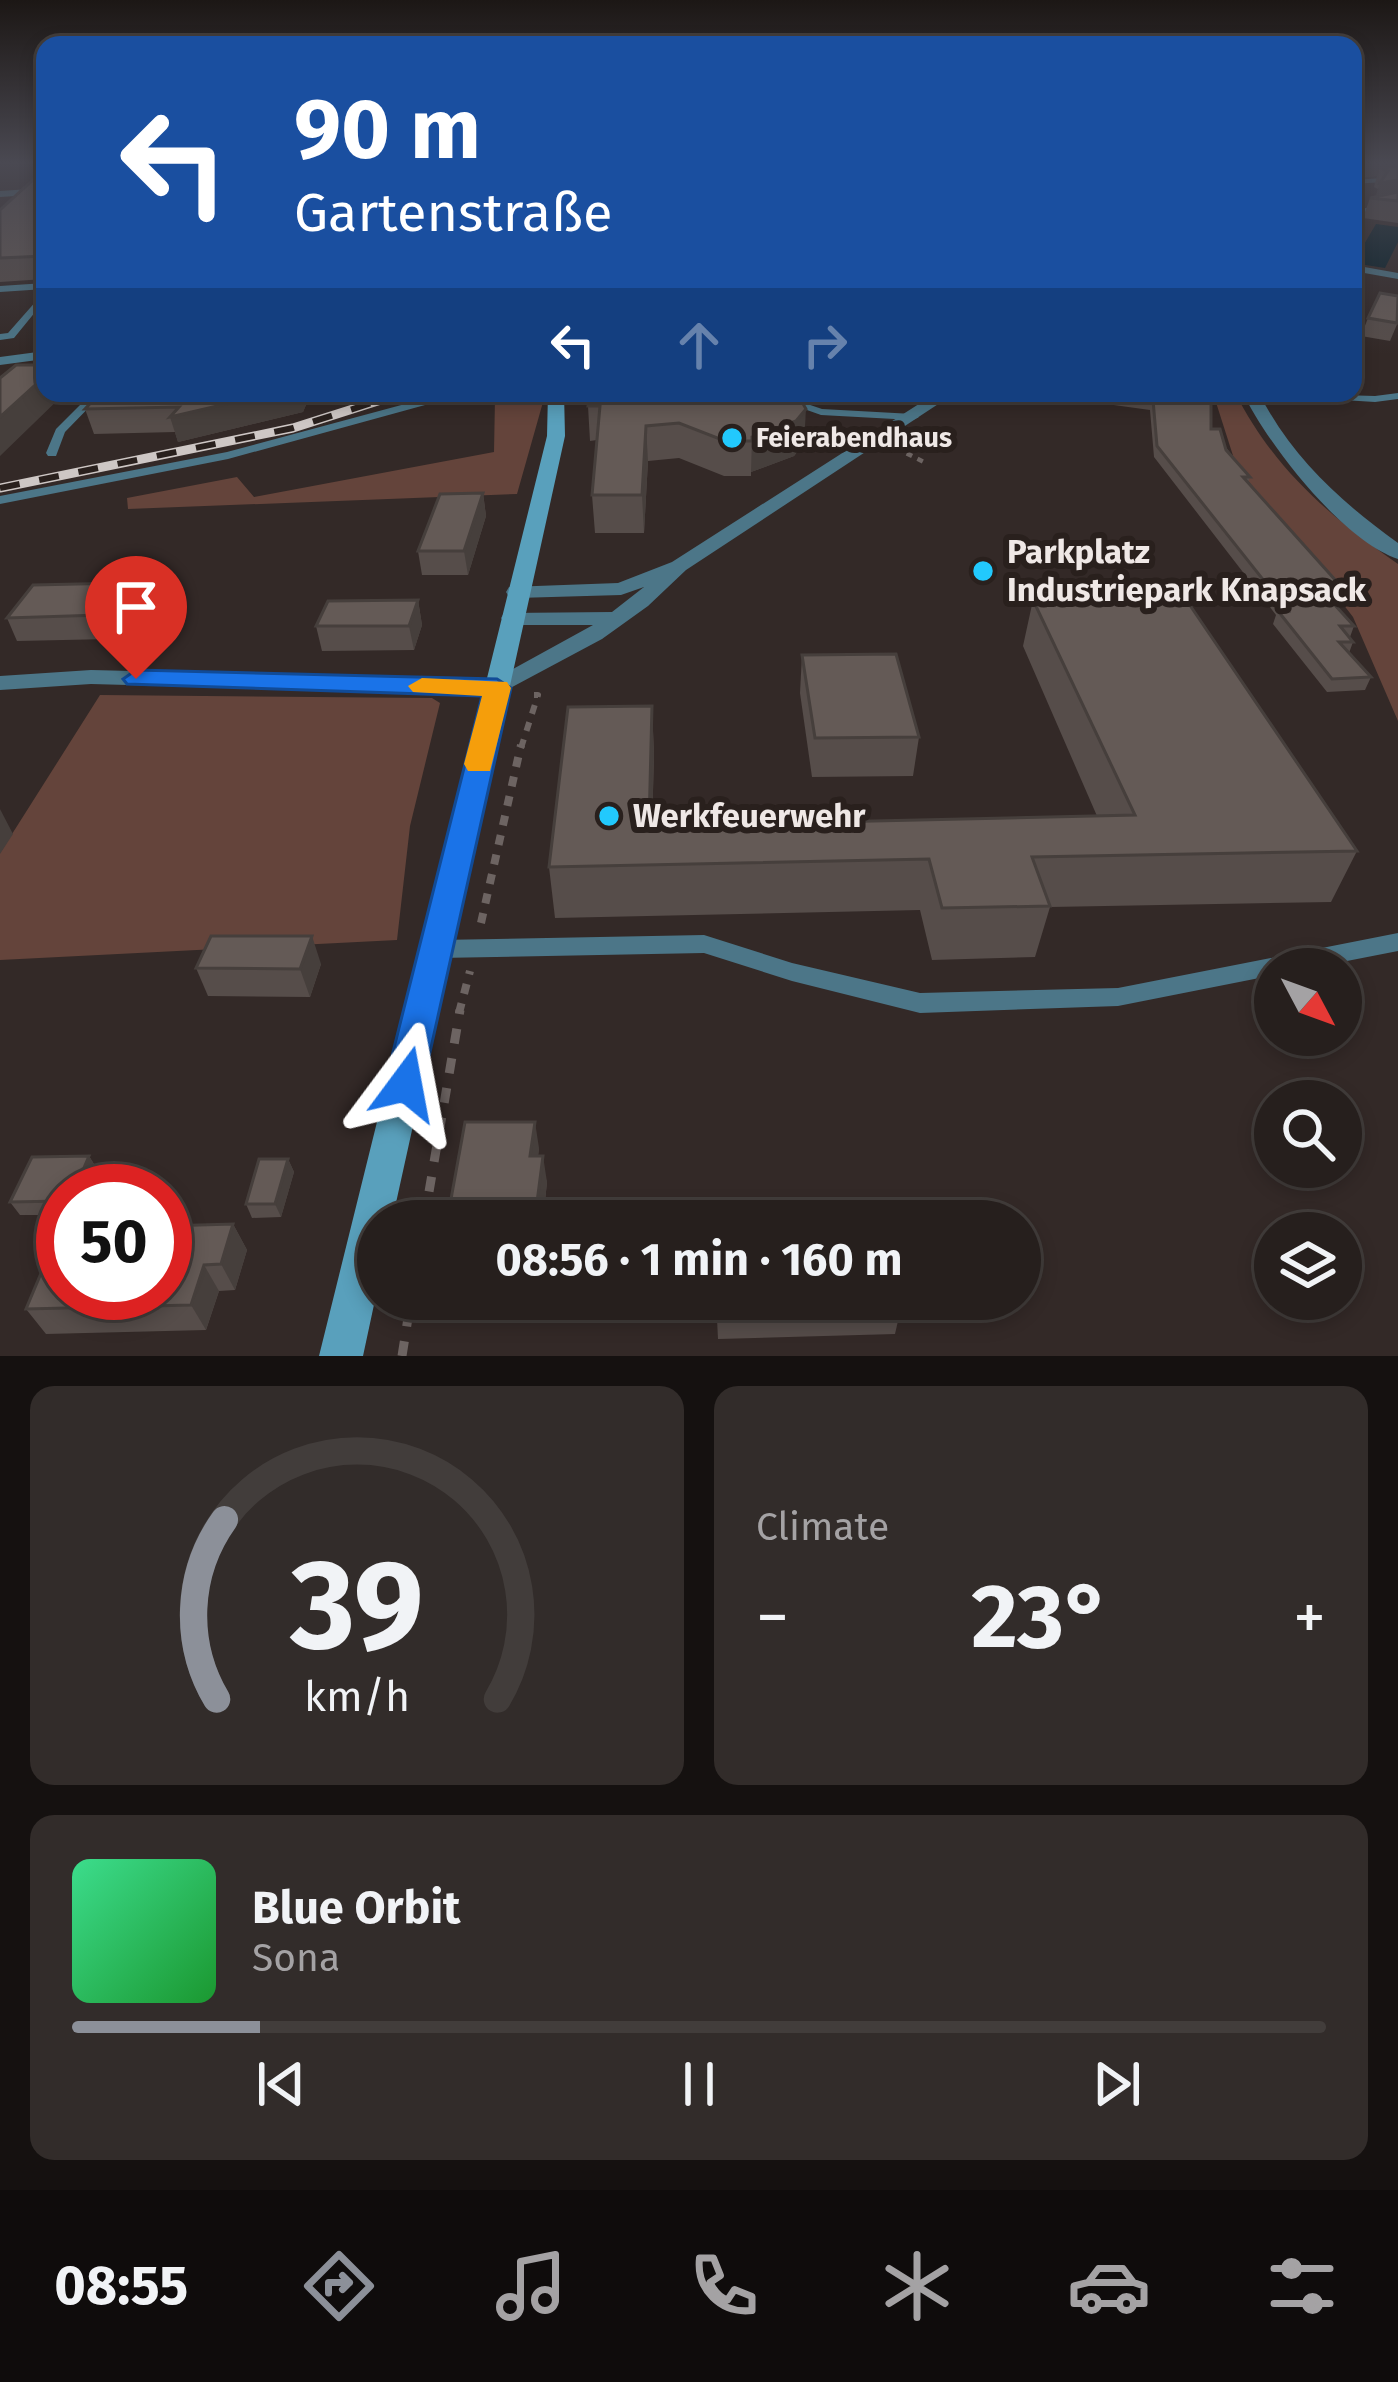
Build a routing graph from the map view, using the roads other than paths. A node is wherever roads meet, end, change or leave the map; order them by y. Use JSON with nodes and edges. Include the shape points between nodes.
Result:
{"nodes":[{"id":1,"x":1362,"y":270,"type":"edge"},
{"id":2,"x":1398,"y":276,"type":"edge"},
{"id":3,"x":0,"y":289,"type":"edge"},
{"id":4,"x":36,"y":290,"type":"edge"},
{"id":5,"x":36,"y":302,"type":"edge"},
{"id":6,"x":0,"y":337,"type":"edge"},
{"id":7,"x":36,"y":357,"type":"edge"},
{"id":8,"x":0,"y":361,"type":"edge"},
{"id":9,"x":1398,"y":396,"type":"edge"},
{"id":10,"x":1362,"y":398,"type":"edge"},
{"id":11,"x":89,"y":402,"type":"edge"},
{"id":12,"x":424,"y":402,"type":"edge"},
{"id":13,"x":556,"y":402,"type":"edge"},
{"id":14,"x":791,"y":402,"type":"edge"},
{"id":15,"x":934,"y":402,"type":"edge"},
{"id":16,"x":1256,"y":402,"type":"edge"},
{"id":17,"x":913,"y":417,"type":"junction"},
{"id":18,"x":52,"y":453,"type":"dead end"},
{"id":19,"x":0,"y":500,"type":"edge"},
{"id":20,"x":1398,"y":553,"type":"edge"},
{"id":21,"x":679,"y":566,"type":"junction"},
{"id":22,"x":517,"y":592,"type":"junction"},
{"id":23,"x":512,"y":618,"type":"junction"},
{"id":24,"x":612,"y":618,"type":"junction"},
{"id":25,"x":0,"y":683,"type":"edge"},
{"id":26,"x":497,"y":688,"type":"junction"},
{"id":27,"x":1398,"y":942,"type":"edge"},
{"id":28,"x":438,"y":949,"type":"junction"},
{"id":29,"x":341,"y":1356,"type":"edge"}],
"edges":[{"from":1,"to":2,"type":"lane"},
{"from":3,"to":4,"type":"lane"},
{"from":5,"to":6,"type":"lane","via":[[11,337]]},
{"from":7,"to":8,"type":"street"},
{"from":9,"to":10,"type":"lane"},
{"from":11,"to":18,"type":"lane","via":[[60,431]]},
{"from":12,"to":19,"type":"lane","via":[[228,455]]},
{"from":13,"to":22,"type":"main road","via":[[556,436]]},
{"from":14,"to":17,"type":"lane","via":[[821,412]]},
{"from":15,"to":17,"type":"street"},
{"from":16,"to":20,"type":"street","via":[[1302,470]]},
{"from":17,"to":21,"type":"street"},
{"from":21,"to":22,"type":"street","via":[[621,589]]},
{"from":21,"to":24,"type":"street"},
{"from":22,"to":23,"type":"main road"},
{"from":23,"to":24,"type":"street"},
{"from":23,"to":26,"type":"main road"},
{"from":24,"to":26,"type":"street"},
{"from":25,"to":26,"type":"street","via":[[91,677]]},
{"from":26,"to":28,"type":"main road"},
{"from":27,"to":28,"type":"lane","via":[[1118,998],[920,1003],[704,944]]},
{"from":28,"to":29,"type":"main road"}]}
